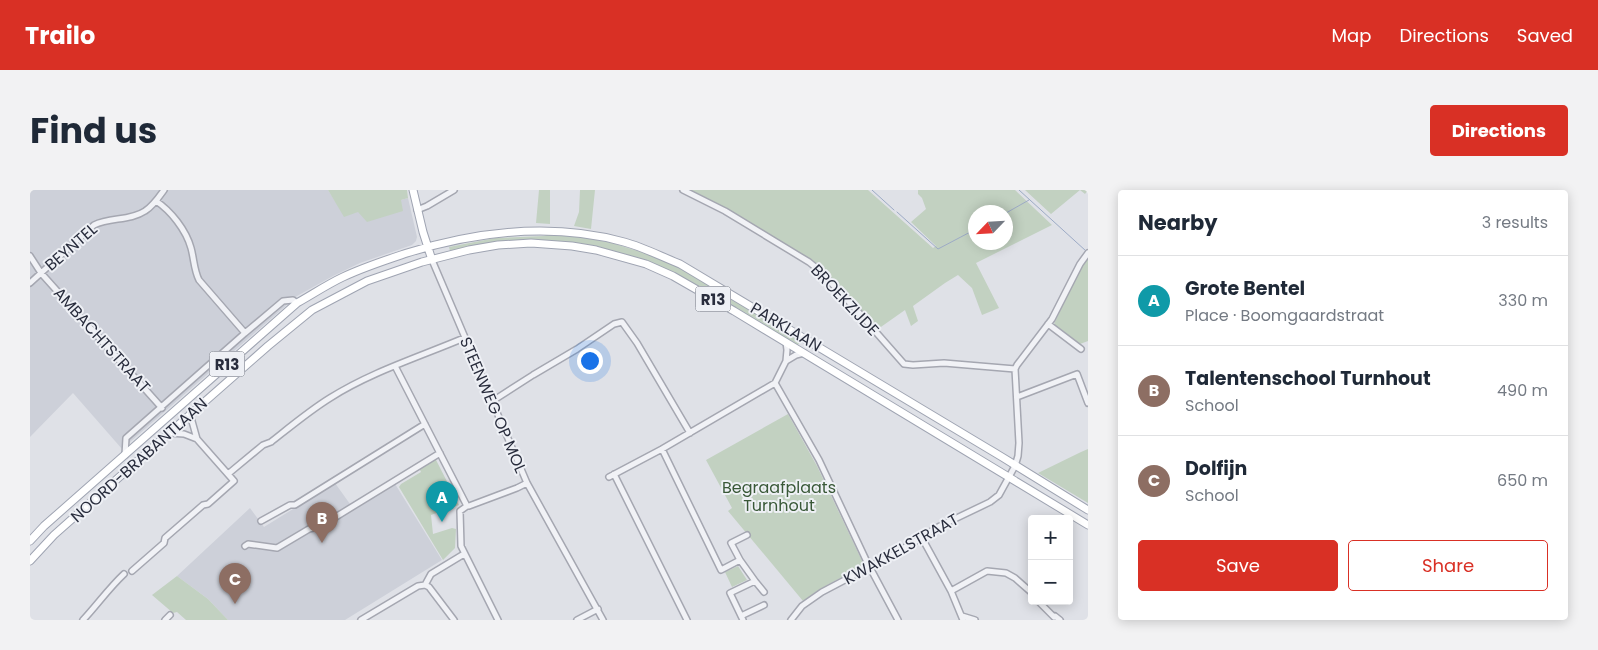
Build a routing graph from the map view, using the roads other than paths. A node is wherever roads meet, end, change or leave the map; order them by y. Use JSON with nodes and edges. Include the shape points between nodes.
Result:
{"nodes":[{"id":1,"x":164,"y":190,"type":"edge"},
{"id":2,"x":413,"y":190,"type":"edge"},
{"id":3,"x":454,"y":190,"type":"edge"},
{"id":4,"x":683,"y":190,"type":"edge"},
{"id":5,"x":156,"y":201,"type":"junction"},
{"id":6,"x":417,"y":210,"type":"junction"},
{"id":7,"x":428,"y":247,"type":"junction"},
{"id":8,"x":1088,"y":253,"type":"edge"},
{"id":9,"x":30,"y":256,"type":"edge"},
{"id":10,"x":432,"y":260,"type":"junction"},
{"id":11,"x":41,"y":273,"type":"junction"},
{"id":12,"x":30,"y":283,"type":"edge"},
{"id":13,"x":298,"y":303,"type":"junction"},
{"id":14,"x":1048,"y":324,"type":"junction"},
{"id":15,"x":245,"y":332,"type":"junction"},
{"id":16,"x":464,"y":338,"type":"junction"},
{"id":17,"x":786,"y":342,"type":"junction"},
{"id":18,"x":1081,"y":349,"type":"dead end"},
{"id":19,"x":804,"y":353,"type":"junction"},
{"id":20,"x":786,"y":361,"type":"junction"},
{"id":21,"x":395,"y":366,"type":"junction"},
{"id":22,"x":1015,"y":369,"type":"junction"},
{"id":23,"x":775,"y":383,"type":"junction"},
{"id":24,"x":1017,"y":397,"type":"junction"},
{"id":25,"x":491,"y":402,"type":"junction"},
{"id":26,"x":1088,"y":402,"type":"edge"},
{"id":27,"x":162,"y":408,"type":"junction"},
{"id":28,"x":190,"y":414,"type":"junction"},
{"id":29,"x":425,"y":424,"type":"junction"},
{"id":30,"x":690,"y":433,"type":"junction"},
{"id":31,"x":169,"y":434,"type":"junction"},
{"id":32,"x":197,"y":439,"type":"junction"},
{"id":33,"x":662,"y":449,"type":"junction"},
{"id":34,"x":440,"y":453,"type":"junction"},
{"id":35,"x":125,"y":454,"type":"junction"},
{"id":36,"x":133,"y":465,"type":"junction"},
{"id":37,"x":1015,"y":466,"type":"junction"},
{"id":38,"x":228,"y":474,"type":"junction"},
{"id":39,"x":1008,"y":478,"type":"junction"},
{"id":40,"x":527,"y":483,"type":"junction"},
{"id":41,"x":467,"y":506,"type":"junction"},
{"id":42,"x":1088,"y":510,"type":"edge"},
{"id":43,"x":261,"y":521,"type":"dead end"},
{"id":44,"x":1088,"y":525,"type":"edge"},
{"id":45,"x":747,"y":535,"type":"dead end"},
{"id":46,"x":922,"y":538,"type":"junction"},
{"id":47,"x":30,"y":541,"type":"edge"},
{"id":48,"x":245,"y":546,"type":"dead end"},
{"id":49,"x":464,"y":554,"type":"junction"},
{"id":50,"x":740,"y":560,"type":"junction"},
{"id":51,"x":30,"y":561,"type":"edge"},
{"id":52,"x":870,"y":567,"type":"junction"},
{"id":53,"x":132,"y":571,"type":"dead end"},
{"id":54,"x":124,"y":574,"type":"dead end"},
{"id":55,"x":755,"y":581,"type":"junction"},
{"id":56,"x":425,"y":585,"type":"junction"},
{"id":57,"x":1028,"y":590,"type":"edge"},
{"id":58,"x":951,"y":591,"type":"junction"},
{"id":59,"x":764,"y":592,"type":"dead end"},
{"id":60,"x":764,"y":605,"type":"dead end"},
{"id":61,"x":1042,"y":605,"type":"edge"},
{"id":62,"x":598,"y":610,"type":"junction"},
{"id":63,"x":170,"y":615,"type":"dead end"},
{"id":64,"x":742,"y":618,"type":"edge"},
{"id":65,"x":963,"y":618,"type":"edge"},
{"id":66,"x":82,"y":620,"type":"edge"},
{"id":67,"x":165,"y":620,"type":"edge"},
{"id":68,"x":361,"y":620,"type":"edge"},
{"id":69,"x":454,"y":620,"type":"edge"},
{"id":70,"x":498,"y":620,"type":"edge"},
{"id":71,"x":577,"y":620,"type":"edge"},
{"id":72,"x":603,"y":620,"type":"edge"},
{"id":73,"x":686,"y":620,"type":"edge"},
{"id":74,"x":791,"y":620,"type":"edge"},
{"id":75,"x":898,"y":620,"type":"edge"},
{"id":76,"x":974,"y":620,"type":"edge"},
{"id":77,"x":1060,"y":620,"type":"edge"}],
"edges":[{"from":1,"to":5,"type":"street","name":"BEYNTEL"},
{"from":2,"to":6,"type":"main road","name":"STEENWEG OP MOL"},
{"from":3,"to":6,"type":"street"},
{"from":4,"to":22,"type":"street","name":"BROEKZIJDE","via":[[725,211],[809,262],[904,364],[944,363]]},
{"from":5,"to":11,"type":"street","name":"BEYNTEL","via":[[136,215],[94,225]]},
{"from":5,"to":15,"type":"street","via":[[168,210],[186,235],[199,280]]},
{"from":6,"to":7,"type":"main road","name":"STEENWEG OP MOL"},
{"from":7,"to":10,"type":"main road","name":"STEENWEG OP MOL"},
{"from":7,"to":13,"type":"main road","name":"NOORD-BRABANTLAAN","number":"R13","via":[[343,277]]},
{"from":7,"to":37,"type":"main road","name":"PARKLAAN","number":"R13","via":[[493,233],[541,230],[625,242],[708,279]]},
{"from":8,"to":14,"type":"street"},
{"from":9,"to":11,"type":"street","name":"AMBACHTSTRAAT"},
{"from":10,"to":16,"type":"street","name":"STEENWEG OP MOL"},
{"from":10,"to":17,"type":"main road","name":"PARKLAAN","number":"R13","via":[[498,245],[531,243],[596,250],[646,264],[673,276]]},
{"from":10,"to":28,"type":"main road","name":"NOORD-BRABANTLAAN","number":"R13","via":[[367,281],[312,310]]},
{"from":11,"to":12,"type":"street","name":"BEYNTEL"},
{"from":11,"to":27,"type":"street","name":"AMBACHTSTRAAT"},
{"from":13,"to":15,"type":"street","name":"NOORD-BRABANTLAAN","via":[[283,301]]},
{"from":13,"to":35,"type":"main road","name":"NOORD-BRABANTLAAN","number":"R13"},
{"from":14,"to":18,"type":"street"},
{"from":14,"to":22,"type":"street"},
{"from":15,"to":27,"type":"street","name":"NOORD-BRABANTLAAN"},
{"from":16,"to":21,"type":"street"},
{"from":16,"to":25,"type":"street","name":"STEENWEG OP MOL"},
{"from":17,"to":19,"type":"main road","name":"PARKLAAN","number":"R13"},
{"from":17,"to":20,"type":"street"},
{"from":19,"to":20,"type":"street"},
{"from":19,"to":39,"type":"main road","name":"PARKLAAN","number":"R13"},
{"from":20,"to":23,"type":"street"},
{"from":21,"to":29,"type":"street"},
{"from":21,"to":38,"type":"street","via":[[340,392],[313,409]]},
{"from":22,"to":24,"type":"street"},
{"from":23,"to":30,"type":"street"},
{"from":23,"to":52,"type":"street","via":[[819,460]]},
{"from":24,"to":26,"type":"street","via":[[1076,374]]},
{"from":24,"to":37,"type":"street","via":[[1019,448]]},
{"from":25,"to":30,"type":"street","via":[[622,322]]},
{"from":25,"to":40,"type":"street","name":"STEENWEG OP MOL"},
{"from":27,"to":35,"type":"street","name":"NOORD-BRABANTLAAN","via":[[126,438]]},
{"from":28,"to":31,"type":"main road","name":"NOORD-BRABANTLAAN","number":"R13"},
{"from":28,"to":32,"type":"street"},
{"from":29,"to":34,"type":"street"},
{"from":29,"to":43,"type":"street","via":[[295,505]]},
{"from":30,"to":33,"type":"street"},
{"from":31,"to":32,"type":"street","via":[[184,434]]},
{"from":31,"to":36,"type":"main road","name":"NOORD-BRABANTLAAN","number":"R13"},
{"from":32,"to":38,"type":"street"},
{"from":33,"to":50,"type":"street","via":[[721,570]]},
{"from":33,"to":73,"type":"street","via":[[611,475]]},
{"from":34,"to":41,"type":"street"},
{"from":34,"to":48,"type":"street","via":[[320,526],[277,548]]},
{"from":35,"to":36,"type":"main road"},
{"from":35,"to":47,"type":"main road","name":"NOORD-BRABANTLAAN","number":"R13"},
{"from":36,"to":51,"type":"main road","name":"NOORD-BRABANTLAAN","number":"R13"},
{"from":37,"to":39,"type":"street","name":"KWAKKELSTRAAT"},
{"from":37,"to":42,"type":"main road","name":"PARKLAAN","number":"R13"},
{"from":38,"to":53,"type":"street","via":[[234,481],[165,538],[164,543]]},
{"from":39,"to":44,"type":"main road","name":"PARKLAAN","number":"R13"},
{"from":39,"to":46,"type":"street","name":"KWAKKELSTRAAT","via":[[999,495],[990,502]]},
{"from":40,"to":41,"type":"street"},
{"from":40,"to":62,"type":"street","name":"STEENWEG OP MOL"},
{"from":41,"to":49,"type":"street","via":[[459,516]]},
{"from":45,"to":50,"type":"street","via":[[731,543]]},
{"from":46,"to":52,"type":"street","name":"KWAKKELSTRAAT"},
{"from":46,"to":58,"type":"street"},
{"from":49,"to":56,"type":"street","via":[[431,574]]},
{"from":49,"to":70,"type":"street"},
{"from":50,"to":55,"type":"street"},
{"from":52,"to":74,"type":"street","name":"KWAKKELSTRAAT","via":[[822,592],[802,606]]},
{"from":52,"to":75,"type":"street"},
{"from":54,"to":66,"type":"street"},
{"from":55,"to":59,"type":"street"},
{"from":55,"to":64,"type":"street","via":[[730,592]]},
{"from":56,"to":68,"type":"street"},
{"from":56,"to":69,"type":"street"},
{"from":57,"to":58,"type":"street","via":[[1006,573],[987,571]]},
{"from":58,"to":65,"type":"street"},
{"from":60,"to":64,"type":"street"},
{"from":61,"to":77,"type":"street"},
{"from":62,"to":71,"type":"street"},
{"from":62,"to":72,"type":"street","name":"STEENWEG OP MOL"},
{"from":63,"to":67,"type":"street"},
{"from":65,"to":76,"type":"street"}]}
